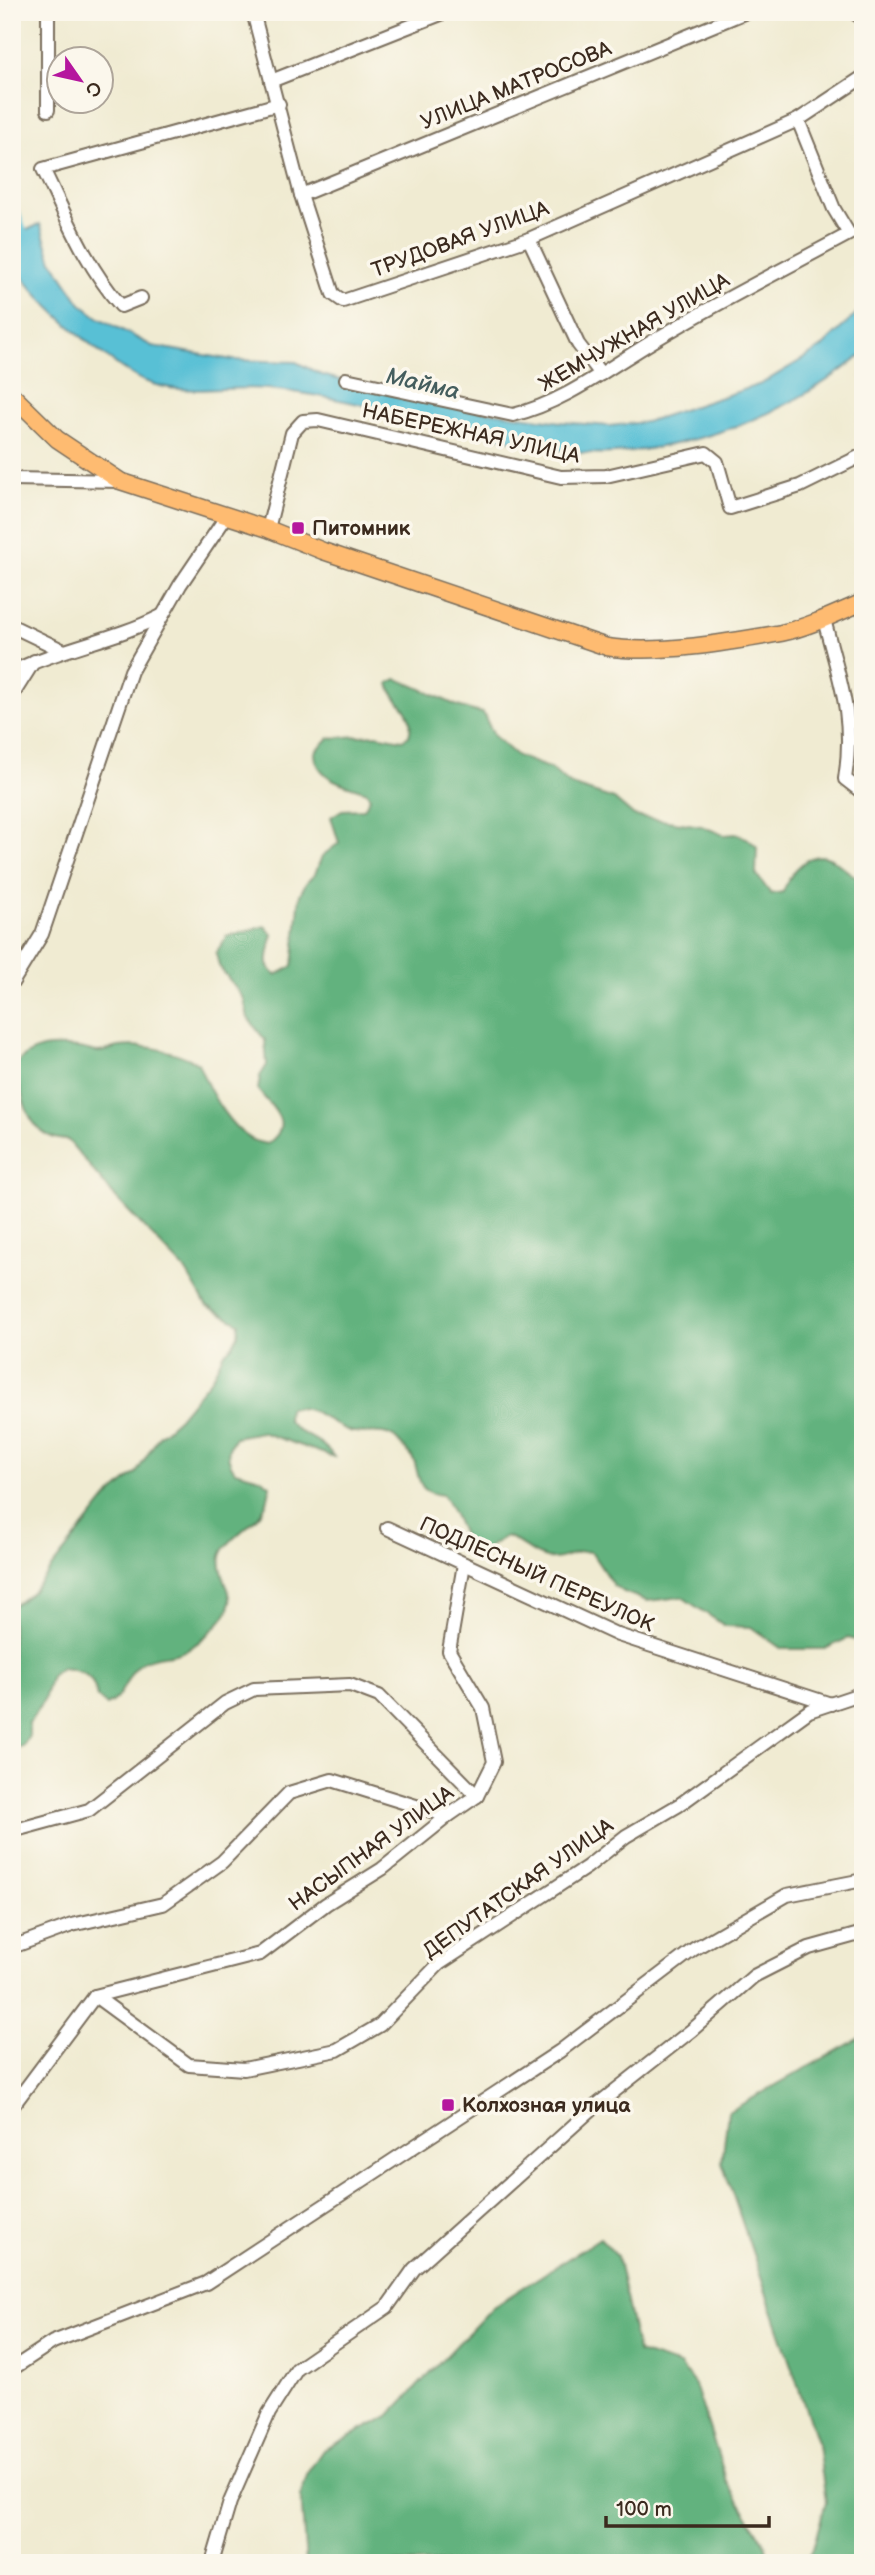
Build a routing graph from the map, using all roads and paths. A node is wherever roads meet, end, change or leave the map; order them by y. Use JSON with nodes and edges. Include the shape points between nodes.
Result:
{"nodes":[{"id":1,"x":48,"y":12,"type":"edge"},
{"id":2,"x":253,"y":12,"type":"edge"},
{"id":3,"x":446,"y":12,"type":"edge"},
{"id":4,"x":746,"y":12,"type":"edge"},
{"id":5,"x":853,"y":12,"type":"edge"},
{"id":6,"x":863,"y":19,"type":"edge"},
{"id":7,"x":48,"y":46,"type":"edge"},
{"id":8,"x":863,"y":78,"type":"edge"},
{"id":9,"x":271,"y":81,"type":"junction"},
{"id":10,"x":279,"y":104,"type":"junction"},
{"id":11,"x":798,"y":120,"type":"junction"},
{"id":12,"x":301,"y":195,"type":"junction"},
{"id":13,"x":528,"y":239,"type":"junction"},
{"id":14,"x":141,"y":298,"type":"dead end"},
{"id":15,"x":601,"y":374,"type":"junction"},
{"id":16,"x":346,"y":379,"type":"dead end"},
{"id":17,"x":12,"y":395,"type":"edge"},
{"id":18,"x":863,"y":455,"type":"edge"},
{"id":19,"x":12,"y":479,"type":"edge"},
{"id":20,"x":120,"y":481,"type":"junction"},
{"id":21,"x":226,"y":517,"type":"junction"},
{"id":22,"x":268,"y":529,"type":"junction"},
{"id":23,"x":863,"y":602,"type":"edge"},
{"id":24,"x":161,"y":616,"type":"junction"},
{"id":25,"x":824,"y":619,"type":"junction"},
{"id":26,"x":12,"y":626,"type":"edge"},
{"id":27,"x":64,"y":651,"type":"junction"},
{"id":28,"x":34,"y":661,"type":"junction"},
{"id":29,"x":12,"y":671,"type":"edge"},
{"id":30,"x":12,"y":696,"type":"edge"},
{"id":31,"x":863,"y":793,"type":"edge"},
{"id":32,"x":12,"y":983,"type":"edge"},
{"id":33,"x":387,"y":1528,"type":"dead end"},
{"id":34,"x":464,"y":1564,"type":"junction"},
{"id":35,"x":863,"y":1693,"type":"edge"},
{"id":36,"x":832,"y":1704,"type":"junction"},
{"id":37,"x":477,"y":1796,"type":"junction"},
{"id":38,"x":447,"y":1816,"type":"junction"},
{"id":39,"x":12,"y":1831,"type":"edge"},
{"id":40,"x":863,"y":1880,"type":"edge"},
{"id":41,"x":863,"y":1933,"type":"edge"},
{"id":42,"x":12,"y":1947,"type":"edge"},
{"id":43,"x":95,"y":1996,"type":"junction"},
{"id":44,"x":12,"y":2107,"type":"edge"},
{"id":45,"x":12,"y":2369,"type":"edge"},
{"id":46,"x":212,"y":2563,"type":"edge"}],
"edges":[{"from":1,"to":7,"type":"street"},
{"from":2,"to":9,"type":"street","name":"ТРУДОВАЯ УЛИЦА"},
{"from":3,"to":9,"type":"street"},
{"from":4,"to":12,"type":"street","name":"УЛИЦА МАТРОСОВА"},
{"from":5,"to":6,"type":"street"},
{"from":8,"to":11,"type":"street","name":"ТРУДОВАЯ УЛИЦА"},
{"from":9,"to":10,"type":"street","name":"ТРУДОВАЯ УЛИЦА"},
{"from":10,"to":12,"type":"street","name":"ТРУДОВАЯ УЛИЦА"},
{"from":10,"to":14,"type":"street","via":[[43,169],[105,288],[121,306]]},
{"from":11,"to":13,"type":"street","name":"ТРУДОВАЯ УЛИЦА"},
{"from":11,"to":15,"type":"street","name":"ЖЕМЧУЖНАЯ УЛИЦА","via":[[849,234],[655,339]]},
{"from":12,"to":13,"type":"street","name":"ТРУДОВАЯ УЛИЦА","via":[[333,294],[343,301]]},
{"from":13,"to":15,"type":"street","via":[[578,344]]},
{"from":15,"to":16,"type":"street","name":"ЖЕМЧУЖНАЯ УЛИЦА","via":[[536,409],[513,415]]},
{"from":17,"to":20,"type":"main road","via":[[57,439]]},
{"from":18,"to":22,"type":"street","name":"НАБЕРЕЖНАЯ УЛИЦА","via":[[800,486],[730,508],[717,461],[706,453],[606,476],[561,477],[318,420],[303,421],[292,433]]},
{"from":19,"to":20,"type":"street"},
{"from":20,"to":21,"type":"main road"},
{"from":21,"to":22,"type":"main road"},
{"from":21,"to":24,"type":"street"},
{"from":22,"to":25,"type":"main road","via":[[607,647],[631,651],[782,632]]},
{"from":23,"to":25,"type":"main road"},
{"from":24,"to":27,"type":"street","via":[[136,629]]},
{"from":24,"to":32,"type":"street","via":[[131,671],[42,934]]},
{"from":25,"to":31,"type":"street","via":[[846,699],[850,747],[845,779]]},
{"from":26,"to":27,"type":"street"},
{"from":27,"to":28,"type":"street"},
{"from":28,"to":29,"type":"street"},
{"from":28,"to":30,"type":"street"},
{"from":33,"to":34,"type":"street","name":"ПОДЛЕСНЫЙ ПЕРЕУЛОК"},
{"from":34,"to":36,"type":"street","name":"ПОДЛЕСНЫЙ ПЕРЕУЛОК","via":[[618,1635]]},
{"from":34,"to":37,"type":"street","name":"НАСЫПНАЯ УЛИЦА","via":[[449,1651],[483,1708],[494,1762]]},
{"from":35,"to":36,"type":"street","name":"ДЕПУТАТСКАЯ УЛИЦА"},
{"from":36,"to":43,"type":"street","name":"ДЕПУТАТСКАЯ УЛИЦА","via":[[809,1711],[679,1805],[439,1964],[380,2025],[337,2050],[244,2069],[189,2065]]},
{"from":37,"to":38,"type":"street","name":"НАСЫПНАЯ УЛИЦА"},
{"from":37,"to":39,"type":"street","via":[[379,1696],[350,1685],[254,1689],[225,1703],[89,1810]]},
{"from":38,"to":42,"type":"street","via":[[332,1780],[289,1793],[222,1862],[163,1904],[72,1925]]},
{"from":38,"to":43,"type":"street","name":"НАСЫПНАЯ УЛИЦА","via":[[382,1869],[260,1954]]},
{"from":40,"to":45,"type":"street","via":[[788,1895],[694,1949],[560,2051],[206,2283],[54,2342]]},
{"from":41,"to":46,"type":"street","via":[[809,1948],[754,1976],[593,2108],[414,2269],[387,2307],[297,2370],[269,2413],[230,2502]]},
{"from":43,"to":44,"type":"street"}]}
